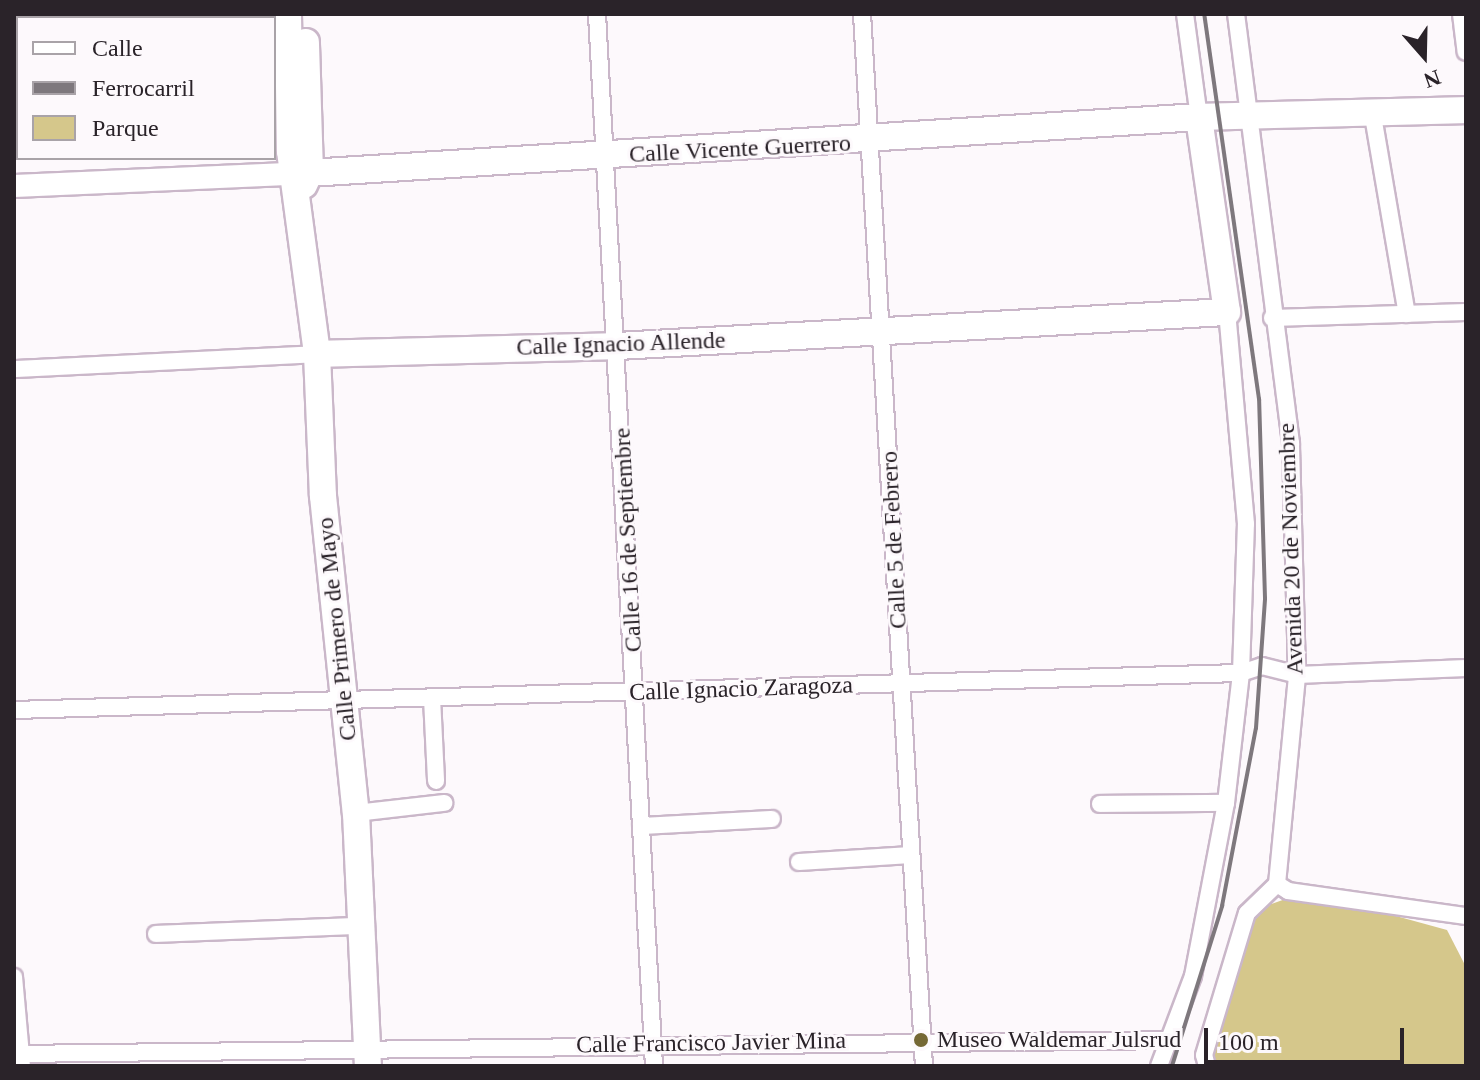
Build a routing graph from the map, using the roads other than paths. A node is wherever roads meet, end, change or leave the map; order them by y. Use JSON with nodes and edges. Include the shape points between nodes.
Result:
{"nodes":[{"id":1,"x":190,"y":14,"type":"edge"},
{"id":2,"x":288,"y":14,"type":"edge"},
{"id":3,"x":304,"y":14,"type":"edge"},
{"id":4,"x":597,"y":14,"type":"edge"},
{"id":5,"x":862,"y":14,"type":"edge"},
{"id":6,"x":1185,"y":14,"type":"edge"},
{"id":7,"x":1236,"y":14,"type":"edge"},
{"id":8,"x":1461,"y":14,"type":"edge"},
{"id":9,"x":150,"y":16,"type":"edge"},
{"id":10,"x":1466,"y":52,"type":"edge"},
{"id":11,"x":1466,"y":110,"type":"edge"},
{"id":12,"x":1247,"y":116,"type":"junction"},
{"id":13,"x":1373,"y":116,"type":"junction"},
{"id":14,"x":1199,"y":117,"type":"junction"},
{"id":15,"x":870,"y":143,"type":"junction"},
{"id":16,"x":606,"y":155,"type":"junction"},
{"id":17,"x":301,"y":179,"type":"junction"},
{"id":18,"x":14,"y":186,"type":"edge"},
{"id":19,"x":1227,"y":312,"type":"junction"},
{"id":20,"x":1466,"y":312,"type":"edge"},
{"id":21,"x":1407,"y":314,"type":"junction"},
{"id":22,"x":1272,"y":318,"type":"junction"},
{"id":23,"x":882,"y":331,"type":"junction"},
{"id":24,"x":618,"y":346,"type":"junction"},
{"id":25,"x":317,"y":354,"type":"junction"},
{"id":26,"x":14,"y":369,"type":"edge"},
{"id":27,"x":1466,"y":668,"type":"edge"},
{"id":28,"x":1241,"y":673,"type":"junction"},
{"id":29,"x":1297,"y":675,"type":"junction"},
{"id":30,"x":902,"y":684,"type":"junction"},
{"id":31,"x":635,"y":694,"type":"junction"},
{"id":32,"x":432,"y":698,"type":"junction"},
{"id":33,"x":344,"y":700,"type":"junction"},
{"id":34,"x":14,"y":710,"type":"edge"},
{"id":35,"x":436,"y":781,"type":"dead end"},
{"id":36,"x":444,"y":803,"type":"dead end"},
{"id":37,"x":1226,"y":803,"type":"junction"},
{"id":38,"x":1100,"y":804,"type":"dead end"},
{"id":39,"x":356,"y":813,"type":"junction"},
{"id":40,"x":772,"y":819,"type":"dead end"},
{"id":41,"x":641,"y":826,"type":"junction"},
{"id":42,"x":911,"y":855,"type":"junction"},
{"id":43,"x":799,"y":862,"type":"dead end"},
{"id":44,"x":1277,"y":884,"type":"junction"},
{"id":45,"x":1466,"y":916,"type":"edge"},
{"id":46,"x":359,"y":926,"type":"junction"},
{"id":47,"x":156,"y":934,"type":"dead end"},
{"id":48,"x":14,"y":977,"type":"edge"},
{"id":49,"x":923,"y":1039,"type":"junction"},
{"id":50,"x":1169,"y":1040,"type":"junction"},
{"id":51,"x":652,"y":1044,"type":"junction"},
{"id":52,"x":367,"y":1057,"type":"edge"},
{"id":53,"x":19,"y":1058,"type":"edge"},
{"id":54,"x":654,"y":1066,"type":"edge"},
{"id":55,"x":924,"y":1066,"type":"edge"},
{"id":56,"x":1159,"y":1066,"type":"edge"},
{"id":57,"x":1207,"y":1066,"type":"edge"}],
"edges":[{"from":1,"to":9,"type":"street"},
{"from":2,"to":17,"type":"main road","name":"Calle Primero de Mayo"},
{"from":3,"to":17,"type":"main road","name":"Calle Primero de Mayo"},
{"from":4,"to":16,"type":"street","name":"Calle 16 de Septiembre"},
{"from":5,"to":15,"type":"street","name":"Calle 5 de Febrero"},
{"from":6,"to":14,"type":"street","name":"Avenida 20 de Noviembre"},
{"from":7,"to":12,"type":"street","name":"Avenida 20 de Noviembre"},
{"from":8,"to":10,"type":"street"},
{"from":11,"to":13,"type":"main road","name":"Calle Vicente Guerrero"},
{"from":12,"to":13,"type":"main road","name":"Calle Vicente Guerrero"},
{"from":12,"to":14,"type":"main road","name":"Calle Vicente Guerrero"},
{"from":12,"to":22,"type":"street","name":"Avenida 20 de Noviembre"},
{"from":13,"to":21,"type":"street"},
{"from":14,"to":15,"type":"main road","name":"Calle Vicente Guerrero"},
{"from":14,"to":19,"type":"main road","name":"Avenida 20 de Noviembre"},
{"from":15,"to":16,"type":"main road","name":"Calle Vicente Guerrero"},
{"from":15,"to":23,"type":"street","name":"Calle 5 de Febrero"},
{"from":16,"to":17,"type":"main road","name":"Calle Vicente Guerrero"},
{"from":16,"to":24,"type":"street","name":"Calle 16 de Septiembre"},
{"from":17,"to":18,"type":"street","name":"Calle Vicente Guerrero"},
{"from":17,"to":25,"type":"main road","name":"Calle Primero de Mayo"},
{"from":19,"to":23,"type":"main road","name":"Calle Ignacio Allende"},
{"from":19,"to":28,"type":"street","name":"Avenida 20 de Noviembre","via":[[1246,524]]},
{"from":20,"to":21,"type":"street"},
{"from":21,"to":22,"type":"street"},
{"from":22,"to":29,"type":"street","name":"Avenida 20 de Noviembre","via":[[1291,443]]},
{"from":23,"to":24,"type":"main road","name":"Calle Ignacio Allende"},
{"from":23,"to":30,"type":"street","name":"Calle 5 de Febrero"},
{"from":24,"to":25,"type":"main road","name":"Calle Ignacio Allende"},
{"from":24,"to":31,"type":"street","name":"Calle 16 de Septiembre"},
{"from":25,"to":26,"type":"street","name":"Calle Ignacio Allende"},
{"from":25,"to":33,"type":"main road","name":"Calle Primero de Mayo","via":[[323,496]]},
{"from":27,"to":29,"type":"street","name":"Calle Ignacio Zaragoza"},
{"from":28,"to":29,"type":"street","name":"Calle Ignacio Zaragoza","via":[[1262,666]]},
{"from":28,"to":30,"type":"street","name":"Calle Ignacio Zaragoza"},
{"from":28,"to":37,"type":"street","name":"Avenida 20 de Noviembre"},
{"from":29,"to":44,"type":"street","name":"Avenida 20 de Noviembre"},
{"from":30,"to":31,"type":"street","name":"Calle Ignacio Zaragoza"},
{"from":30,"to":42,"type":"street","name":"Calle 5 de Febrero"},
{"from":31,"to":32,"type":"street","name":"Calle Ignacio Zaragoza"},
{"from":31,"to":41,"type":"street","name":"Calle 16 de Septiembre"},
{"from":32,"to":33,"type":"street","name":"Calle Ignacio Zaragoza"},
{"from":32,"to":35,"type":"street"},
{"from":33,"to":34,"type":"street","name":"Calle Ignacio Zaragoza"},
{"from":33,"to":39,"type":"main road","name":"Calle Primero de Mayo"},
{"from":36,"to":39,"type":"street"},
{"from":37,"to":38,"type":"street"},
{"from":37,"to":50,"type":"street","name":"Avenida 20 de Noviembre","via":[[1193,976]]},
{"from":39,"to":46,"type":"main road","name":"Calle Primero de Mayo"},
{"from":40,"to":41,"type":"street"},
{"from":41,"to":51,"type":"street","name":"Calle 16 de Septiembre"},
{"from":42,"to":43,"type":"street"},
{"from":42,"to":49,"type":"street","name":"Calle 5 de Febrero"},
{"from":44,"to":45,"type":"street","via":[[1288,891]]},
{"from":44,"to":57,"type":"street","via":[[1247,913],[1204,1055]]},
{"from":46,"to":47,"type":"street"},
{"from":46,"to":52,"type":"main road","name":"Calle Primero de Mayo"},
{"from":48,"to":53,"type":"street"},
{"from":49,"to":50,"type":"street","name":"Calle Francisco Javier Mina"},
{"from":49,"to":51,"type":"street","name":"Calle Francisco Javier Mina"},
{"from":49,"to":55,"type":"street","name":"Calle 5 de Febrero"},
{"from":50,"to":56,"type":"street","name":"Avenida 20 de Noviembre"},
{"from":51,"to":52,"type":"street","name":"Calle Francisco Javier Mina"},
{"from":51,"to":54,"type":"street","name":"Calle 16 de Septiembre"},
{"from":52,"to":53,"type":"street","name":"Calle Francisco Javier Mina"}]}
